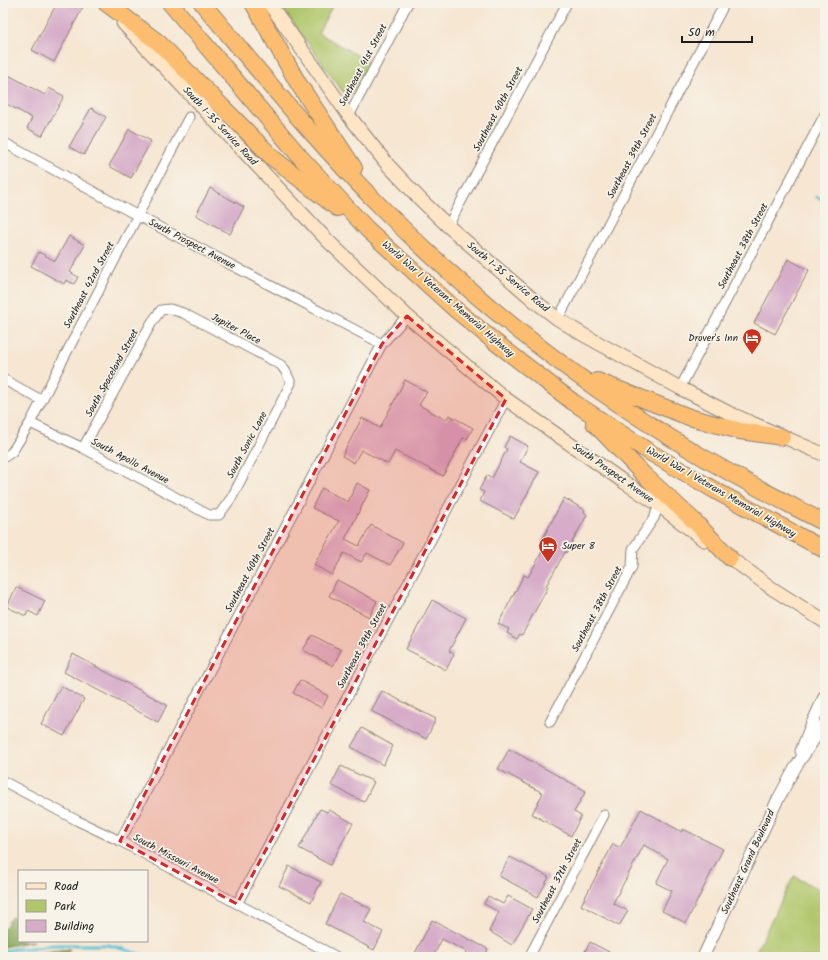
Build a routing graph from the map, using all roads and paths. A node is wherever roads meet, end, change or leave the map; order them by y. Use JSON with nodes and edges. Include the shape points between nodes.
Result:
{"nodes":[{"id":1,"x":101,"y":3,"type":"edge"},
{"id":2,"x":106,"y":3,"type":"edge"},
{"id":3,"x":170,"y":3,"type":"edge"},
{"id":4,"x":202,"y":3,"type":"edge"},
{"id":5,"x":253,"y":3,"type":"edge"},
{"id":6,"x":269,"y":3,"type":"edge"},
{"id":7,"x":408,"y":3,"type":"edge"},
{"id":8,"x":567,"y":3,"type":"edge"},
{"id":9,"x":725,"y":3,"type":"edge"},
{"id":10,"x":825,"y":114,"type":"edge"},
{"id":11,"x":349,"y":116,"type":"junction"},
{"id":12,"x":189,"y":117,"type":"dead end"},
{"id":13,"x":3,"y":142,"type":"edge"},
{"id":14,"x":381,"y":207,"type":"junction"},
{"id":15,"x":138,"y":216,"type":"junction"},
{"id":16,"x":448,"y":226,"type":"junction"},
{"id":17,"x":385,"y":246,"type":"junction"},
{"id":18,"x":161,"y":310,"type":"joint"},
{"id":19,"x":407,"y":316,"type":"junction"},
{"id":20,"x":558,"y":319,"type":"junction"},
{"id":21,"x":382,"y":344,"type":"junction"},
{"id":22,"x":574,"y":372,"type":"junction"},
{"id":23,"x":3,"y":379,"type":"edge"},
{"id":24,"x":291,"y":383,"type":"joint"},
{"id":25,"x":680,"y":388,"type":"junction"},
{"id":26,"x":506,"y":399,"type":"junction"},
{"id":27,"x":41,"y":400,"type":"junction"},
{"id":28,"x":573,"y":402,"type":"junction"},
{"id":29,"x":30,"y":423,"type":"junction"},
{"id":30,"x":782,"y":437,"type":"junction"},
{"id":31,"x":83,"y":448,"type":"junction"},
{"id":32,"x":825,"y":455,"type":"edge"},
{"id":33,"x":3,"y":458,"type":"edge"},
{"id":34,"x":659,"y":505,"type":"junction"},
{"id":35,"x":219,"y":515,"type":"joint"},
{"id":36,"x":825,"y":523,"type":"edge"},
{"id":37,"x":825,"y":550,"type":"edge"},
{"id":38,"x":730,"y":558,"type":"junction"},
{"id":39,"x":825,"y":622,"type":"edge"},
{"id":40,"x":825,"y":695,"type":"edge"},
{"id":41,"x":550,"y":722,"type":"dead end"},
{"id":42,"x":825,"y":723,"type":"edge"},
{"id":43,"x":795,"y":768,"type":"junction"},
{"id":44,"x":3,"y":781,"type":"edge"},
{"id":45,"x":604,"y":815,"type":"dead end"},
{"id":46,"x":120,"y":841,"type":"junction"},
{"id":47,"x":237,"y":904,"type":"junction"},
{"id":48,"x":337,"y":957,"type":"edge"},
{"id":49,"x":529,"y":957,"type":"edge"},
{"id":50,"x":703,"y":957,"type":"edge"}],
"edges":[{"from":1,"to":19,"type":"main road","name":"South I-35 Service Road","via":[[127,26],[328,241]]},
{"from":2,"to":17,"type":"highway","via":[[159,43],[273,158]]},
{"from":3,"to":17,"type":"highway","name":"World War I Veterans Memorial Highway","via":[[302,159]]},
{"from":4,"to":14,"type":"highway","via":[[312,133]]},
{"from":5,"to":14,"type":"highway","via":[[298,83]]},
{"from":6,"to":11,"type":"main road","name":"South I-35 Service Road"},
{"from":7,"to":11,"type":"street","name":"Southeast 41st Street"},
{"from":8,"to":16,"type":"street","name":"Southeast 40th Street"},
{"from":9,"to":20,"type":"street","name":"Southeast 39th Street"},
{"from":10,"to":25,"type":"street","name":"Southeast 38th Street"},
{"from":11,"to":16,"type":"main road","name":"South I-35 Service Road","via":[[387,164]]},
{"from":12,"to":15,"type":"street","name":"Southeast 42nd Street"},
{"from":13,"to":15,"type":"street","name":"South Prospect Avenue"},
{"from":14,"to":22,"type":"highway","via":[[482,300]]},
{"from":15,"to":21,"type":"street","name":"South Prospect Avenue"},
{"from":15,"to":27,"type":"street","name":"Southeast 42nd Street"},
{"from":16,"to":20,"type":"main road","name":"South I-35 Service Road"},
{"from":17,"to":28,"type":"highway","name":"World War I Veterans Memorial Highway","via":[[494,342]]},
{"from":18,"to":24,"type":"street","name":"Jupiter Place","via":[[170,309],[183,313],[281,365]]},
{"from":18,"to":31,"type":"street","name":"South Spaceland Street"},
{"from":19,"to":21,"type":"street","name":"Southeast 40th Street"},
{"from":19,"to":26,"type":"main road","name":"South Prospect Avenue"},
{"from":20,"to":25,"type":"main road","name":"South I-35 Service Road"},
{"from":21,"to":46,"type":"street","name":"Southeast 40th Street"},
{"from":22,"to":30,"type":"highway","via":[[689,416],[740,431]]},
{"from":22,"to":36,"type":"highway","via":[[705,459]]},
{"from":23,"to":27,"type":"street"},
{"from":24,"to":35,"type":"street","name":"South Sonic Lane","via":[[232,497]]},
{"from":25,"to":30,"type":"main road","name":"South I-35 Service Road"},
{"from":26,"to":34,"type":"main road","name":"South Prospect Avenue"},
{"from":26,"to":47,"type":"street","name":"Southeast 39th Street"},
{"from":27,"to":29,"type":"street","name":"Southeast 42nd Street"},
{"from":28,"to":37,"type":"highway","name":"World War I Veterans Memorial Highway","via":[[716,492]]},
{"from":28,"to":38,"type":"highway"},
{"from":29,"to":31,"type":"street","name":"South Apollo Avenue"},
{"from":29,"to":33,"type":"street","name":"Southeast 42nd Street","via":[[12,452]]},
{"from":30,"to":32,"type":"main road","name":"South I-35 Service Road"},
{"from":31,"to":35,"type":"street","name":"South Apollo Avenue","via":[[202,512]]},
{"from":34,"to":38,"type":"main road","name":"South Prospect Avenue"},
{"from":34,"to":41,"type":"street","name":"Southeast 38th Street","via":[[654,518],[633,549],[632,567]]},
{"from":38,"to":39,"type":"main road","name":"South Prospect Avenue"},
{"from":40,"to":43,"type":"street","name":"Southeast Grand Boulevard"},
{"from":42,"to":43,"type":"street","name":"Southeast Grand Boulevard"},
{"from":43,"to":50,"type":"street","name":"Southeast Grand Boulevard"},
{"from":44,"to":46,"type":"street","name":"South Missouri Avenue","via":[[78,822]]},
{"from":45,"to":49,"type":"street","name":"Southeast 37th Street"},
{"from":46,"to":47,"type":"street","name":"South Missouri Avenue"},
{"from":47,"to":48,"type":"street","name":"South Missouri Avenue"}]}
